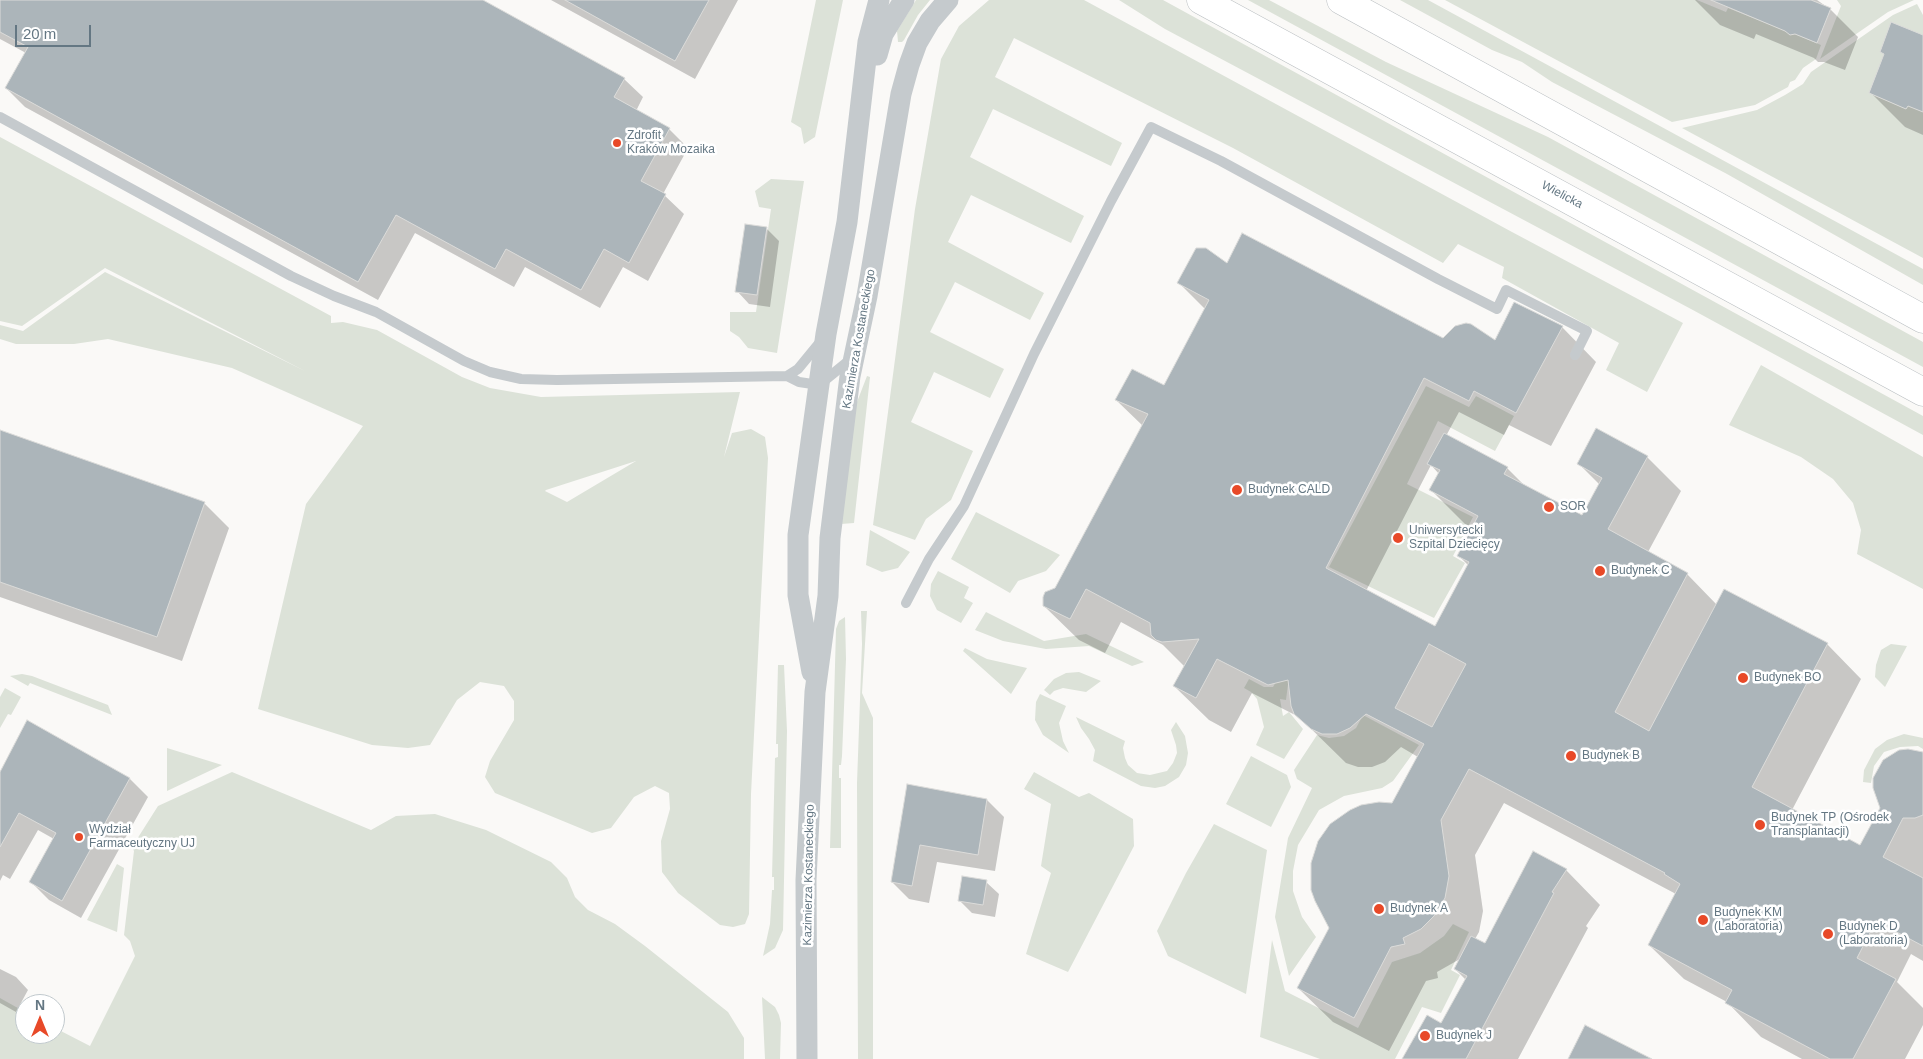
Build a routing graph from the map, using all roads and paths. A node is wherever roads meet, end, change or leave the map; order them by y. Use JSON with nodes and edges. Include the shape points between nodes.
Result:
{"nodes":[{"id":1,"x":879,"y":0,"type":"edge"},
{"id":2,"x":904,"y":0,"type":"edge"},
{"id":3,"x":948,"y":0,"type":"edge"},
{"id":4,"x":1201,"y":0,"type":"edge"},
{"id":5,"x":1341,"y":0,"type":"edge"},
{"id":6,"x":862,"y":103,"type":"junction"},
{"id":7,"x":0,"y":117,"type":"edge"},
{"id":8,"x":1923,"y":319,"type":"edge"},
{"id":9,"x":826,"y":334,"type":"junction"},
{"id":10,"x":1575,"y":355,"type":"dead end"},
{"id":11,"x":854,"y":356,"type":"junction"},
{"id":12,"x":787,"y":376,"type":"junction"},
{"id":13,"x":819,"y":385,"type":"junction"},
{"id":14,"x":1923,"y":392,"type":"edge"},
{"id":15,"x":906,"y":603,"type":"dead end"},
{"id":16,"x":815,"y":692,"type":"junction"},
{"id":17,"x":807,"y":1059,"type":"edge"}],
"edges":[{"from":1,"to":6,"type":"street","name":"Kazimierza Kostaneckiego","via":[[868,42]]},
{"from":2,"to":6,"type":"street","name":"Kazimierza Kostaneckiego","via":[[883,34]]},
{"from":3,"to":11,"type":"street","name":"Kazimierza Kostaneckiego","via":[[930,21],[908,65]]},
{"from":4,"to":14,"type":"main road","name":"Wielicka"},
{"from":5,"to":8,"type":"main road"},
{"from":6,"to":9,"type":"street","name":"Kazimierza Kostaneckiego","via":[[847,222]]},
{"from":7,"to":12,"type":"lane","via":[[291,276],[376,312],[490,372],[521,379],[557,380]]},
{"from":9,"to":12,"type":"lane","via":[[798,369]]},
{"from":9,"to":13,"type":"street","name":"Kazimierza Kostaneckiego"},
{"from":10,"to":15,"type":"lane","via":[[1587,332],[1506,290],[1496,309],[1221,161],[1151,127],[1034,354],[964,506],[929,559]]},
{"from":11,"to":13,"type":"lane"},
{"from":11,"to":16,"type":"street","name":"Kazimierza Kostaneckiego","via":[[830,538],[828,596]]},
{"from":12,"to":13,"type":"lane","via":[[799,382]]},
{"from":13,"to":16,"type":"street","name":"Kazimierza Kostaneckiego","via":[[798,535],[798,595]]},
{"from":16,"to":17,"type":"street","name":"Kazimierza Kostaneckiego","via":[[806,880]]}]}
